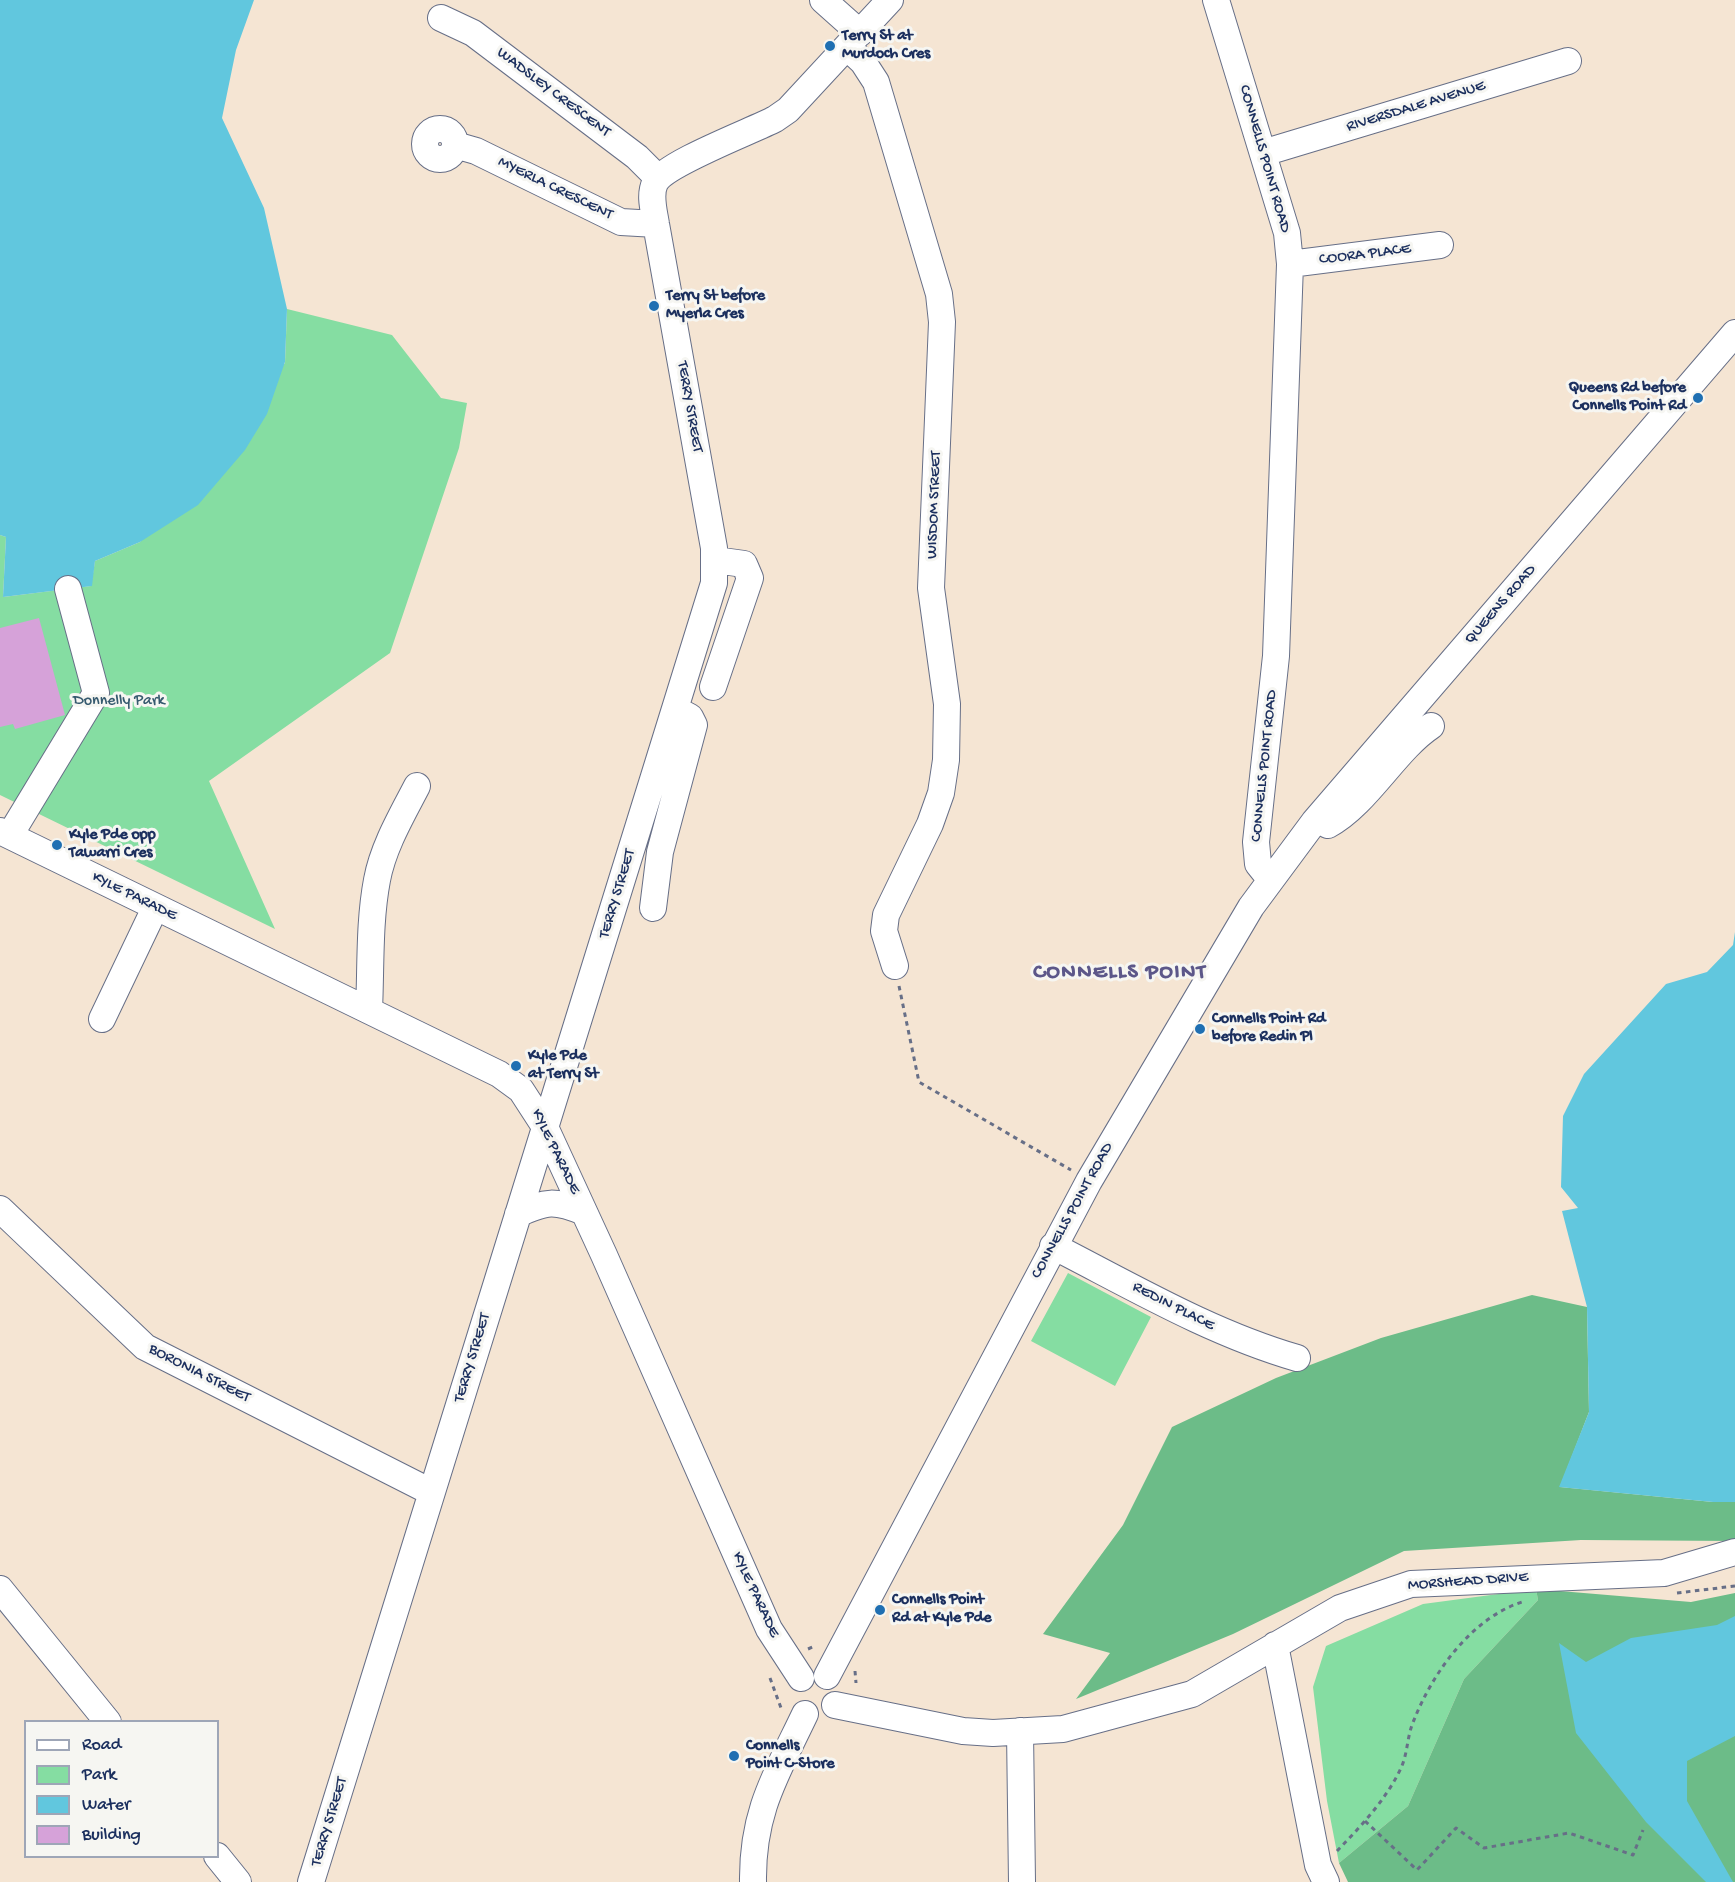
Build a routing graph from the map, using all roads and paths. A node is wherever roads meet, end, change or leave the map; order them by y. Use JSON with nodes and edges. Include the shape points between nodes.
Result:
{"nodes":[{"id":1,"x":823,"y":0,"type":"edge"},
{"id":2,"x":890,"y":0,"type":"edge"},
{"id":3,"x":1216,"y":0,"type":"edge"},
{"id":4,"x":441,"y":18,"type":"dead end"},
{"id":5,"x":854,"y":40,"type":"junction"},
{"id":6,"x":1568,"y":61,"type":"dead end"},
{"id":7,"x":455,"y":145,"type":"dead end"},
{"id":8,"x":1263,"y":153,"type":"junction"},
{"id":9,"x":658,"y":177,"type":"junction"},
{"id":10,"x":656,"y":224,"type":"junction"},
{"id":11,"x":1440,"y":245,"type":"dead end"},
{"id":12,"x":1290,"y":264,"type":"junction"},
{"id":13,"x":1733,"y":338,"type":"edge"},
{"id":14,"x":715,"y":560,"type":"junction"},
{"id":15,"x":68,"y":589,"type":"dead end"},
{"id":16,"x":713,"y":687,"type":"dead end"},
{"id":17,"x":675,"y":709,"type":"junction"},
{"id":18,"x":1431,"y":726,"type":"dead end"},
{"id":19,"x":417,"y":786,"type":"dead end"},
{"id":20,"x":1314,"y":822,"type":"junction"},
{"id":21,"x":5,"y":833,"type":"edge"},
{"id":22,"x":1270,"y":879,"type":"junction"},
{"id":23,"x":155,"y":908,"type":"junction"},
{"id":24,"x":653,"y":908,"type":"dead end"},
{"id":25,"x":895,"y":966,"type":"joint"},
{"id":26,"x":369,"y":1010,"type":"junction"},
{"id":27,"x":102,"y":1019,"type":"dead end"},
{"id":28,"x":545,"y":1128,"type":"junction"},
{"id":29,"x":1071,"y":1170,"type":"dead end"},
{"id":30,"x":0,"y":1209,"type":"edge"},
{"id":31,"x":584,"y":1212,"type":"junction"},
{"id":32,"x":518,"y":1214,"type":"junction"},
{"id":33,"x":1053,"y":1246,"type":"junction"},
{"id":34,"x":1297,"y":1358,"type":"dead end"},
{"id":35,"x":431,"y":1492,"type":"junction"},
{"id":36,"x":1735,"y":1552,"type":"edge"},
{"id":37,"x":1735,"y":1586,"type":"edge"},
{"id":38,"x":0,"y":1589,"type":"edge"},
{"id":39,"x":1670,"y":1594,"type":"dead end"},
{"id":40,"x":1524,"y":1601,"type":"dead end"},
{"id":41,"x":1275,"y":1645,"type":"junction"},
{"id":42,"x":815,"y":1646,"type":"dead end"},
{"id":43,"x":808,"y":1649,"type":"dead end"},
{"id":44,"x":854,"y":1666,"type":"dead end"},
{"id":45,"x":827,"y":1676,"type":"junction"},
{"id":46,"x":770,"y":1678,"type":"dead end"},
{"id":47,"x":801,"y":1678,"type":"junction"},
{"id":48,"x":856,"y":1683,"type":"dead end"},
{"id":49,"x":835,"y":1705,"type":"junction"},
{"id":50,"x":793,"y":1711,"type":"junction"},
{"id":51,"x":106,"y":1720,"type":"edge"},
{"id":52,"x":1020,"y":1731,"type":"junction"},
{"id":53,"x":1365,"y":1821,"type":"junction"},
{"id":54,"x":1643,"y":1830,"type":"dead end"},
{"id":55,"x":219,"y":1858,"type":"edge"},
{"id":56,"x":1322,"y":1873,"type":"edge"},
{"id":57,"x":238,"y":1882,"type":"edge"},
{"id":58,"x":311,"y":1882,"type":"edge"},
{"id":59,"x":753,"y":1882,"type":"edge"},
{"id":60,"x":1022,"y":1882,"type":"edge"}],
"edges":[{"from":1,"to":5,"type":"street","name":"WISDOM STREET"},
{"from":2,"to":5,"type":"street"},
{"from":3,"to":8,"type":"street","name":"CONNELLS POINT ROAD"},
{"from":4,"to":9,"type":"street","name":"WADSLEY CRESCENT","via":[[473,33]]},
{"from":5,"to":9,"type":"street","via":[[775,120]]},
{"from":5,"to":25,"type":"street","name":"WISDOM STREET","via":[[876,82],[939,294],[942,322],[931,588],[949,730],[941,793],[886,915],[884,931]]},
{"from":6,"to":8,"type":"street","name":"RIVERSDALE AVENUE"},
{"from":7,"to":10,"type":"street","name":"MYERLA CRESCENT","via":[[476,151],[621,222]]},
{"from":8,"to":12,"type":"street","name":"CONNELLS POINT ROAD","via":[[1287,233]]},
{"from":9,"to":10,"type":"street","name":"TERRY STREET","via":[[652,194]]},
{"from":10,"to":14,"type":"street","name":"TERRY STREET"},
{"from":11,"to":12,"type":"street","name":"COORA PLACE"},
{"from":12,"to":22,"type":"street","name":"CONNELLS POINT ROAD","via":[[1276,656],[1256,842],[1258,864]]},
{"from":13,"to":20,"type":"street","name":"QUEENS ROAD"},
{"from":14,"to":16,"type":"street","via":[[744,564],[750,578]]},
{"from":14,"to":17,"type":"street","name":"TERRY STREET","via":[[714,583]]},
{"from":15,"to":21,"type":"street","via":[[96,693]]},
{"from":17,"to":24,"type":"street","via":[[690,717],[694,724],[660,852]]},
{"from":17,"to":28,"type":"street","name":"TERRY STREET"},
{"from":18,"to":20,"type":"street","via":[[1334,821],[1325,826]]},
{"from":19,"to":26,"type":"street","via":[[396,825],[377,878]]},
{"from":20,"to":22,"type":"street","name":"QUEENS ROAD"},
{"from":21,"to":23,"type":"street","name":"KYLE PARADE"},
{"from":22,"to":33,"type":"street","name":"CONNELLS POINT ROAD"},
{"from":23,"to":26,"type":"street","name":"KYLE PARADE"},
{"from":23,"to":27,"type":"street"},
{"from":25,"to":29,"type":"path","via":[[919,1082]]},
{"from":26,"to":28,"type":"street","name":"KYLE PARADE","via":[[511,1081]]},
{"from":28,"to":31,"type":"street","name":"KYLE PARADE"},
{"from":28,"to":32,"type":"street","name":"TERRY STREET"},
{"from":30,"to":35,"type":"street","name":"BORONIA STREET","via":[[145,1347]]},
{"from":31,"to":32,"type":"street","via":[[554,1202]]},
{"from":31,"to":47,"type":"street","name":"KYLE PARADE","via":[[769,1629]]},
{"from":32,"to":35,"type":"street","name":"TERRY STREET"},
{"from":33,"to":34,"type":"street","name":"REDIN PLACE","via":[[1215,1329]]},
{"from":33,"to":45,"type":"street","name":"CONNELLS POINT ROAD"},
{"from":35,"to":58,"type":"street","name":"TERRY STREET"},
{"from":36,"to":41,"type":"street","name":"MORSHEAD DRIVE","via":[[1665,1573],[1411,1584],[1340,1608]]},
{"from":37,"to":39,"type":"path"},
{"from":38,"to":51,"type":"street"},
{"from":40,"to":53,"type":"path","via":[[1503,1608],[1473,1632],[1451,1657],[1428,1690],[1413,1722],[1402,1767]]},
{"from":41,"to":52,"type":"street","via":[[1192,1694],[1063,1729]]},
{"from":41,"to":56,"type":"street"},
{"from":42,"to":43,"type":"path"},
{"from":44,"to":48,"type":"path"},
{"from":45,"to":47,"type":"street","via":[[814,1672]]},
{"from":45,"to":49,"type":"street","via":[[838,1692]]},
{"from":46,"to":50,"type":"path"},
{"from":47,"to":50,"type":"street","via":[[794,1697],[800,1709]]},
{"from":49,"to":50,"type":"street","via":[[825,1714]]},
{"from":49,"to":52,"type":"street","via":[[963,1731]]},
{"from":50,"to":59,"type":"street","via":[[763,1800],[752,1848]]},
{"from":52,"to":60,"type":"street"},
{"from":53,"to":54,"type":"path","via":[[1417,1870],[1456,1828],[1484,1848],[1569,1833],[1633,1855]]},
{"from":53,"to":56,"type":"path","via":[[1327,1861]]},
{"from":55,"to":57,"type":"street"}]}
